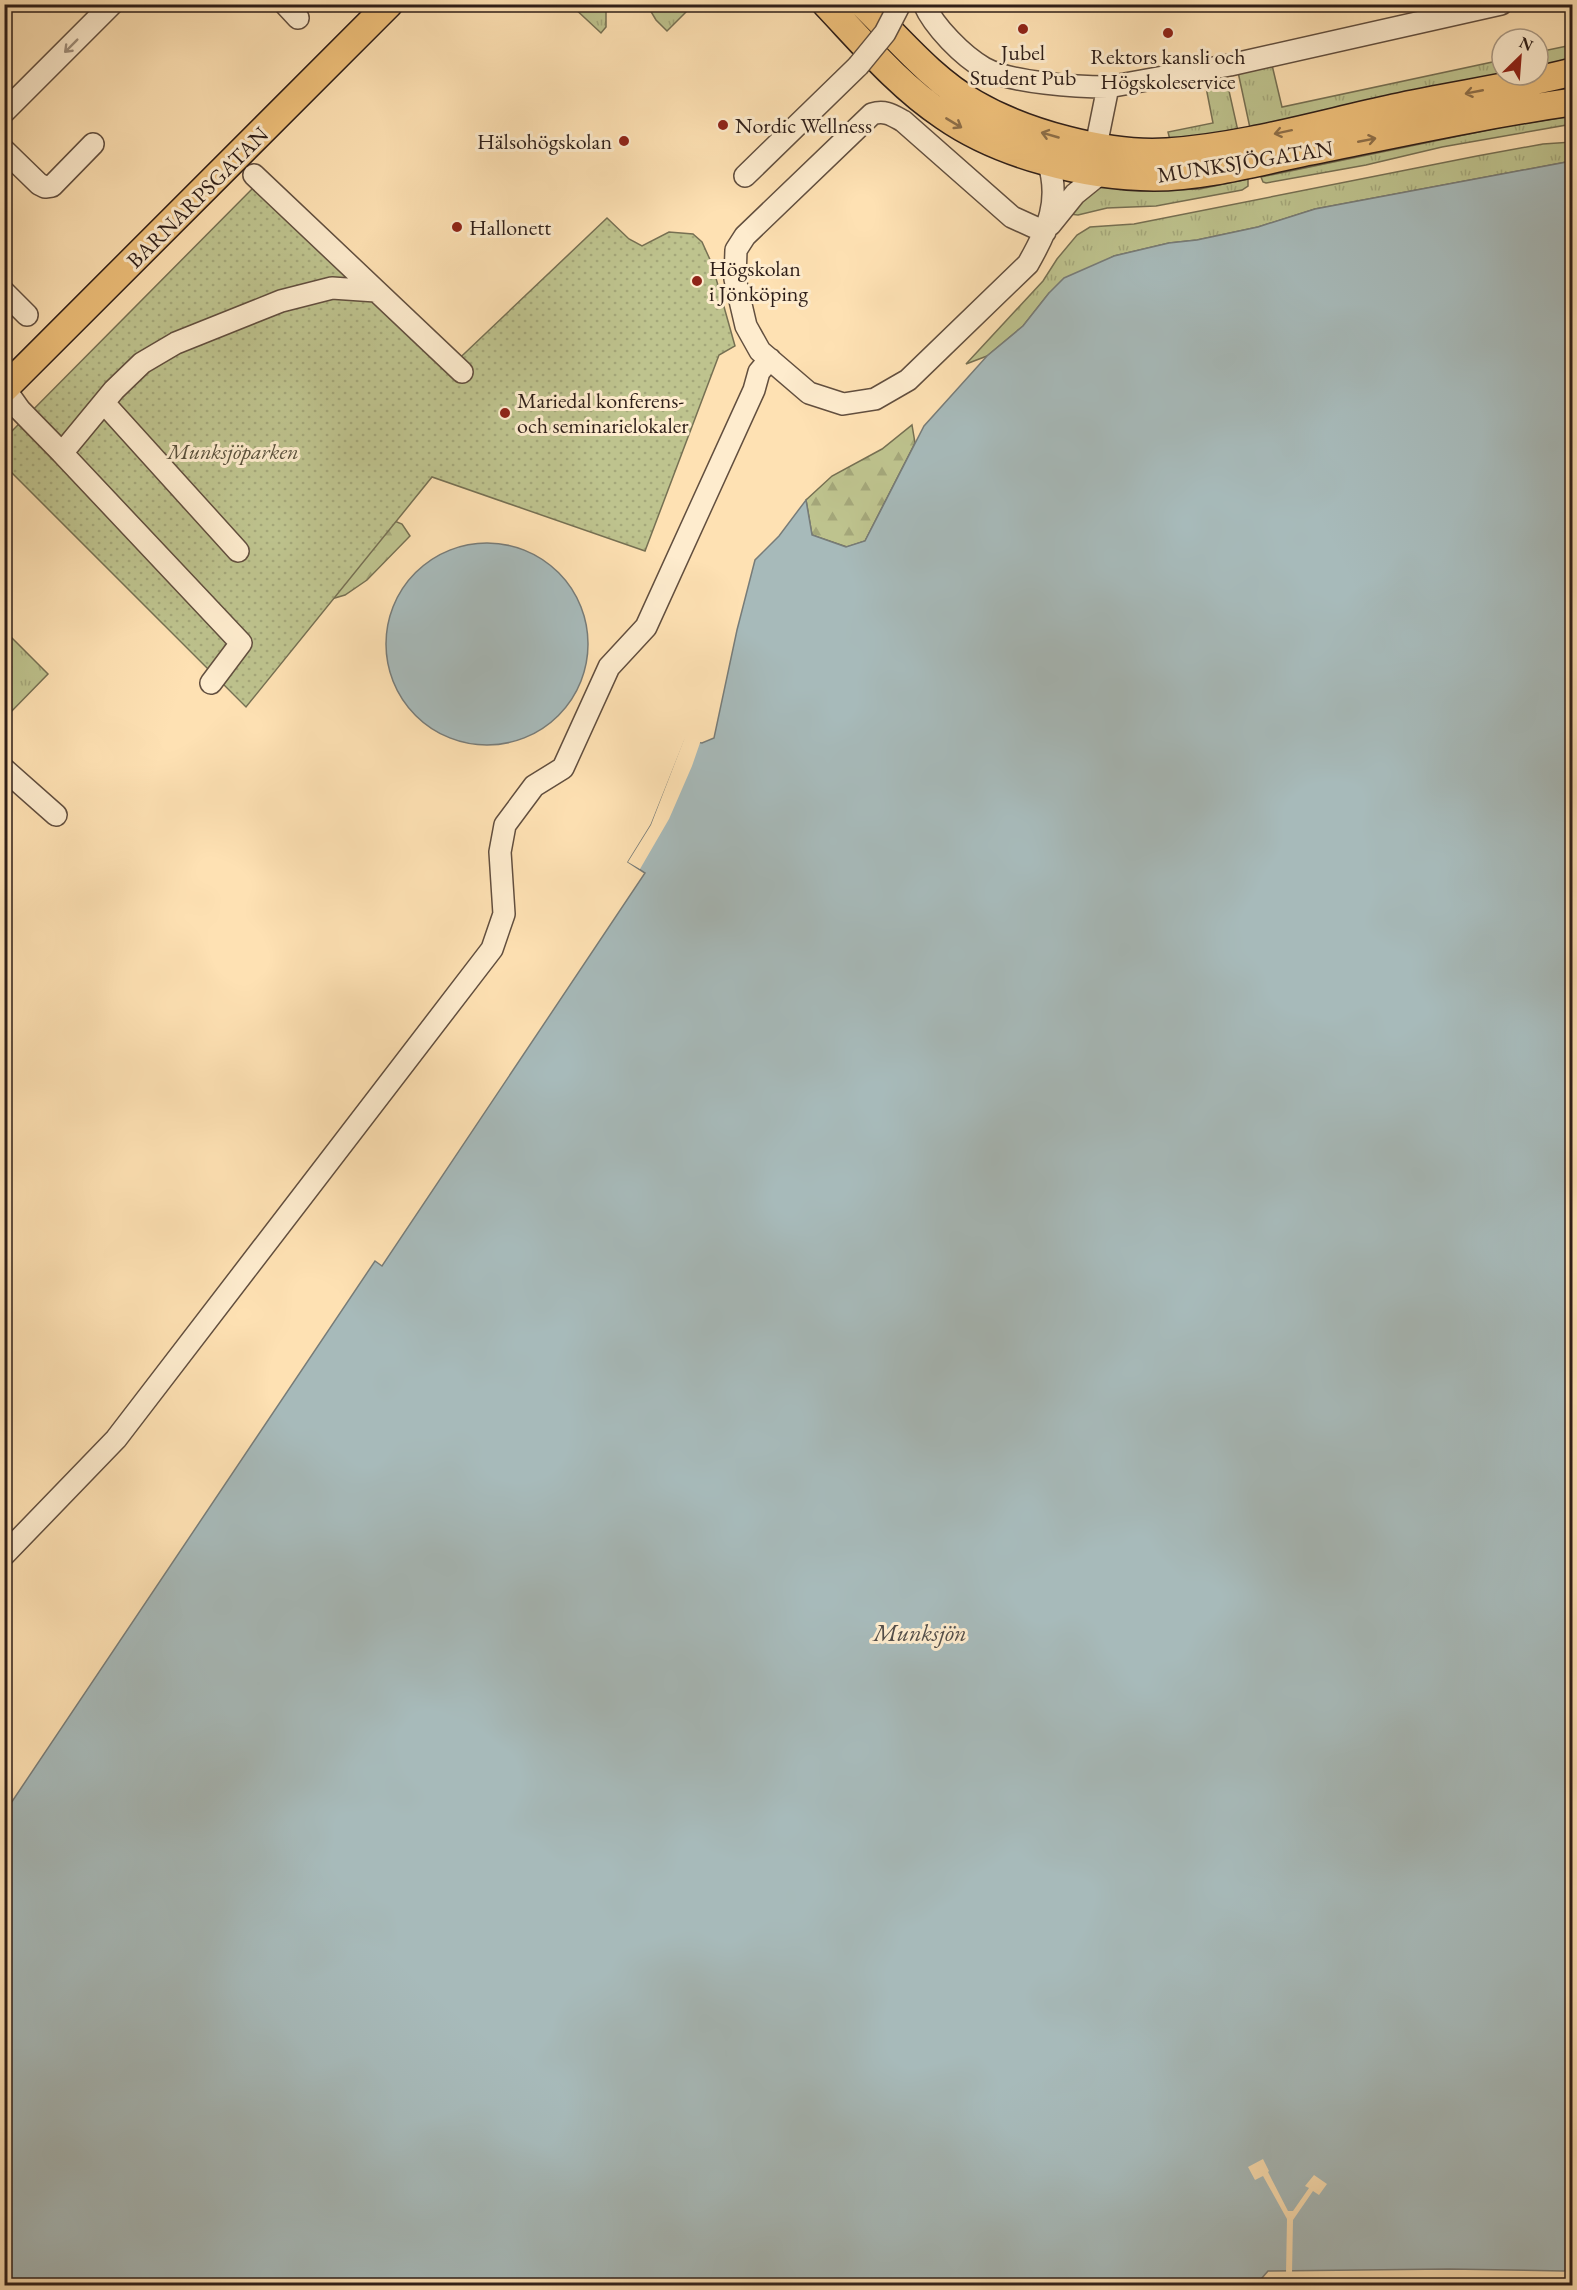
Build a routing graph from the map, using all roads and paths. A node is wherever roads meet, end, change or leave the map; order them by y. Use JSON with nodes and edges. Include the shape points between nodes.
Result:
{"nodes":[{"id":1,"x":112,"y":4,"type":"edge"},
{"id":2,"x":390,"y":4,"type":"edge"},
{"id":3,"x":825,"y":4,"type":"edge"},
{"id":4,"x":863,"y":4,"type":"edge"},
{"id":5,"x":900,"y":4,"type":"edge"},
{"id":6,"x":924,"y":4,"type":"edge"},
{"id":7,"x":1501,"y":4,"type":"edge"},
{"id":8,"x":1572,"y":72,"type":"edge"},
{"id":9,"x":1108,"y":87,"type":"junction"},
{"id":10,"x":1572,"y":102,"type":"edge"},
{"id":11,"x":4,"y":112,"type":"edge"},
{"id":12,"x":93,"y":144,"type":"dead end"},
{"id":13,"x":1096,"y":146,"type":"junction"},
{"id":14,"x":4,"y":150,"type":"edge"},
{"id":15,"x":1048,"y":161,"type":"junction"},
{"id":16,"x":1101,"y":172,"type":"junction"},
{"id":17,"x":254,"y":175,"type":"dead end"},
{"id":18,"x":745,"y":176,"type":"dead end"},
{"id":19,"x":1046,"y":230,"type":"junction"},
{"id":20,"x":376,"y":291,"type":"junction"},
{"id":21,"x":4,"y":292,"type":"edge"},
{"id":22,"x":27,"y":315,"type":"dead end"},
{"id":23,"x":770,"y":359,"type":"junction"},
{"id":24,"x":462,"y":372,"type":"dead end"},
{"id":25,"x":4,"y":389,"type":"edge"},
{"id":26,"x":104,"y":403,"type":"junction"},
{"id":27,"x":62,"y":453,"type":"junction"},
{"id":28,"x":238,"y":552,"type":"dead end"},
{"id":29,"x":211,"y":682,"type":"dead end"},
{"id":30,"x":4,"y":769,"type":"edge"},
{"id":31,"x":56,"y":815,"type":"dead end"},
{"id":32,"x":4,"y":1555,"type":"edge"}],
"edges":[{"from":1,"to":11,"type":"street","one_way":true},
{"from":2,"to":25,"type":"main road","name":"BARNARPSGATAN"},
{"from":3,"to":15,"type":"main road","name":"MUNKSJÖGATAN","one_way":true,"via":[[878,59],[943,116],[987,141]]},
{"from":13,"to":4,"type":"main road","name":"MUNKSJÖGATAN","one_way":true,"via":[[1026,128],[969,101],[927,67]]},
{"from":5,"to":18,"type":"street","bridge":true,"via":[[885,33],[858,66]]},
{"from":6,"to":9,"type":"street","via":[[959,49],[985,69],[1071,86]]},
{"from":7,"to":9,"type":"street","via":[[1230,66]]},
{"from":8,"to":13,"type":"main road","name":"MUNKSJÖGATAN","one_way":true,"via":[[1206,147],[1165,152]]},
{"from":9,"to":13,"type":"street"},
{"from":16,"to":10,"type":"main road","name":"MUNKSJÖGATAN","one_way":true,"via":[[1174,176]]},
{"from":12,"to":14,"type":"street","via":[[52,186],[45,187]]},
{"from":15,"to":16,"type":"main road","name":"MUNKSJÖGATAN"},
{"from":15,"to":19,"type":"street","via":[[1054,193]]},
{"from":16,"to":19,"type":"street","via":[[1075,194]]},
{"from":17,"to":20,"type":"street"},
{"from":19,"to":23,"type":"street","via":[[1028,264],[958,334],[908,380],[875,399],[843,404],[809,393]]},
{"from":19,"to":23,"type":"street","via":[[1012,217],[903,121],[887,112],[872,114],[751,230],[736,250],[735,279],[746,326],[760,351]]},
{"from":20,"to":24,"type":"street"},
{"from":20,"to":26,"type":"street","via":[[332,288],[281,301],[216,326],[142,363]]},
{"from":21,"to":22,"type":"street"},
{"from":23,"to":32,"type":"street","via":[[759,372],[646,627],[609,667],[564,768],[534,786],[505,825],[500,852],[504,914],[492,949],[116,1438]]},
{"from":25,"to":27,"type":"street"},
{"from":26,"to":27,"type":"street"},
{"from":26,"to":28,"type":"street"},
{"from":27,"to":29,"type":"street","via":[[241,643]]},
{"from":30,"to":31,"type":"street"}]}
